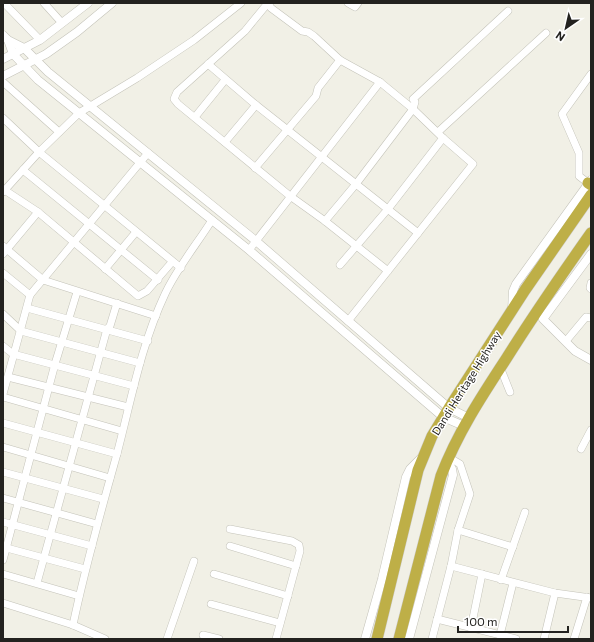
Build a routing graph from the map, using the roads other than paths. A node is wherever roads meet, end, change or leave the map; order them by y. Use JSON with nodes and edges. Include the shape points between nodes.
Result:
{"nodes":[{"id":1,"x":4,"y":3,"type":"edge"},
{"id":2,"x":44,"y":3,"type":"edge"},
{"id":3,"x":88,"y":3,"type":"edge"},
{"id":4,"x":112,"y":3,"type":"edge"},
{"id":5,"x":241,"y":3,"type":"edge"},
{"id":6,"x":348,"y":3,"type":"edge"},
{"id":7,"x":358,"y":3,"type":"edge"},
{"id":8,"x":508,"y":11,"type":"dead end"},
{"id":9,"x":62,"y":23,"type":"junction"},
{"id":10,"x":546,"y":34,"type":"dead end"},
{"id":11,"x":6,"y":37,"type":"edge"},
{"id":12,"x":40,"y":40,"type":"junction"},
{"id":13,"x":24,"y":48,"type":"junction"},
{"id":14,"x":13,"y":54,"type":"junction"},
{"id":15,"x":3,"y":59,"type":"edge"},
{"id":16,"x":34,"y":60,"type":"junction"},
{"id":17,"x":340,"y":60,"type":"junction"},
{"id":18,"x":208,"y":64,"type":"junction"},
{"id":19,"x":23,"y":65,"type":"junction"},
{"id":20,"x":591,"y":74,"type":"edge"},
{"id":21,"x":3,"y":76,"type":"edge"},
{"id":22,"x":225,"y":80,"type":"junction"},
{"id":23,"x":3,"y":82,"type":"edge"},
{"id":24,"x":380,"y":82,"type":"junction"},
{"id":25,"x":256,"y":105,"type":"junction"},
{"id":26,"x":90,"y":106,"type":"junction"},
{"id":27,"x":413,"y":109,"type":"junction"},
{"id":28,"x":79,"y":113,"type":"junction"},
{"id":29,"x":195,"y":117,"type":"junction"},
{"id":30,"x":3,"y":118,"type":"edge"},
{"id":31,"x":288,"y":130,"type":"junction"},
{"id":32,"x":59,"y":132,"type":"junction"},
{"id":33,"x":438,"y":132,"type":"junction"},
{"id":34,"x":443,"y":138,"type":"junction"},
{"id":35,"x":225,"y":142,"type":"junction"},
{"id":36,"x":39,"y":152,"type":"junction"},
{"id":37,"x":148,"y":153,"type":"junction"},
{"id":38,"x":322,"y":158,"type":"junction"},
{"id":39,"x":140,"y":162,"type":"junction"},
{"id":40,"x":256,"y":168,"type":"junction"},
{"id":41,"x":23,"y":170,"type":"junction"},
{"id":42,"x":590,"y":183,"type":"edge"},
{"id":43,"x":356,"y":184,"type":"junction"},
{"id":44,"x":4,"y":190,"type":"edge"},
{"id":45,"x":591,"y":195,"type":"edge"},
{"id":46,"x":290,"y":196,"type":"junction"},
{"id":47,"x":105,"y":205,"type":"junction"},
{"id":48,"x":388,"y":209,"type":"junction"},
{"id":49,"x":38,"y":212,"type":"junction"},
{"id":50,"x":212,"y":220,"type":"junction"},
{"id":51,"x":325,"y":221,"type":"junction"},
{"id":52,"x":88,"y":224,"type":"junction"},
{"id":53,"x":136,"y":232,"type":"junction"},
{"id":54,"x":418,"y":233,"type":"junction"},
{"id":55,"x":591,"y":233,"type":"edge"},
{"id":56,"x":256,"y":241,"type":"junction"},
{"id":57,"x":74,"y":243,"type":"junction"},
{"id":58,"x":356,"y":245,"type":"junction"},
{"id":59,"x":4,"y":250,"type":"edge"},
{"id":60,"x":121,"y":250,"type":"junction"},
{"id":61,"x":249,"y":250,"type":"junction"},
{"id":62,"x":591,"y":254,"type":"edge"},
{"id":63,"x":172,"y":262,"type":"junction"},
{"id":64,"x":340,"y":265,"type":"dead end"},
{"id":65,"x":181,"y":268,"type":"junction"},
{"id":66,"x":105,"y":269,"type":"junction"},
{"id":67,"x":388,"y":271,"type":"junction"},
{"id":68,"x":3,"y":273,"type":"edge"},
{"id":69,"x":43,"y":280,"type":"junction"},
{"id":70,"x":158,"y":280,"type":"junction"},
{"id":71,"x":591,"y":283,"type":"edge"},
{"id":72,"x":591,"y":290,"type":"edge"},
{"id":73,"x":77,"y":292,"type":"junction"},
{"id":74,"x":30,"y":295,"type":"junction"},
{"id":75,"x":117,"y":303,"type":"junction"},
{"id":76,"x":27,"y":308,"type":"junction"},
{"id":77,"x":3,"y":314,"type":"edge"},
{"id":78,"x":510,"y":314,"type":"junction"},
{"id":79,"x":156,"y":316,"type":"junction"},
{"id":80,"x":591,"y":318,"type":"edge"},
{"id":81,"x":69,"y":319,"type":"junction"},
{"id":82,"x":348,"y":321,"type":"junction"},
{"id":83,"x":107,"y":329,"type":"junction"},
{"id":84,"x":20,"y":331,"type":"junction"},
{"id":85,"x":565,"y":340,"type":"junction"},
{"id":86,"x":62,"y":341,"type":"junction"},
{"id":87,"x":148,"y":341,"type":"junction"},
{"id":88,"x":3,"y":346,"type":"edge"},
{"id":89,"x":100,"y":352,"type":"junction"},
{"id":90,"x":13,"y":354,"type":"junction"},
{"id":91,"x":591,"y":360,"type":"edge"},
{"id":92,"x":140,"y":363,"type":"junction"},
{"id":93,"x":55,"y":364,"type":"junction"},
{"id":94,"x":502,"y":364,"type":"junction"},
{"id":95,"x":410,"y":374,"type":"junction"},
{"id":96,"x":94,"y":375,"type":"junction"},
{"id":97,"x":8,"y":377,"type":"junction"},
{"id":98,"x":403,"y":382,"type":"junction"},
{"id":99,"x":50,"y":386,"type":"junction"},
{"id":100,"x":134,"y":386,"type":"junction"},
{"id":101,"x":510,"y":392,"type":"dead end"},
{"id":102,"x":3,"y":395,"type":"edge"},
{"id":103,"x":87,"y":396,"type":"junction"},
{"id":104,"x":128,"y":407,"type":"junction"},
{"id":105,"x":44,"y":409,"type":"junction"},
{"id":106,"x":446,"y":412,"type":"junction"},
{"id":107,"x":81,"y":420,"type":"junction"},
{"id":108,"x":467,"y":422,"type":"junction"},
{"id":109,"x":3,"y":423,"type":"edge"},
{"id":110,"x":591,"y":430,"type":"edge"},
{"id":111,"x":122,"y":431,"type":"junction"},
{"id":112,"x":38,"y":432,"type":"junction"},
{"id":113,"x":75,"y":443,"type":"junction"},
{"id":114,"x":3,"y":447,"type":"edge"},
{"id":115,"x":581,"y":449,"type":"dead end"},
{"id":116,"x":116,"y":454,"type":"junction"},
{"id":117,"x":425,"y":454,"type":"junction"},
{"id":118,"x":31,"y":456,"type":"junction"},
{"id":119,"x":447,"y":459,"type":"junction"},
{"id":120,"x":70,"y":467,"type":"junction"},
{"id":121,"x":3,"y":472,"type":"edge"},
{"id":122,"x":26,"y":478,"type":"junction"},
{"id":123,"x":110,"y":478,"type":"junction"},
{"id":124,"x":64,"y":488,"type":"junction"},
{"id":125,"x":3,"y":498,"type":"edge"},
{"id":126,"x":103,"y":499,"type":"junction"},
{"id":127,"x":18,"y":502,"type":"junction"},
{"id":128,"x":525,"y":512,"type":"dead end"},
{"id":129,"x":56,"y":513,"type":"junction"},
{"id":130,"x":3,"y":522,"type":"edge"},
{"id":131,"x":97,"y":524,"type":"junction"},
{"id":132,"x":13,"y":525,"type":"junction"},
{"id":133,"x":230,"y":529,"type":"dead end"},
{"id":134,"x":458,"y":530,"type":"junction"},
{"id":135,"x":50,"y":535,"type":"junction"},
{"id":136,"x":92,"y":546,"type":"junction"},
{"id":137,"x":230,"y":546,"type":"dead end"},
{"id":138,"x":5,"y":547,"type":"edge"},
{"id":139,"x":513,"y":547,"type":"junction"},
{"id":140,"x":44,"y":558,"type":"junction"},
{"id":141,"x":3,"y":560,"type":"edge"},
{"id":142,"x":194,"y":561,"type":"dead end"},
{"id":143,"x":296,"y":566,"type":"junction"},
{"id":144,"x":451,"y":566,"type":"junction"},
{"id":145,"x":85,"y":569,"type":"junction"},
{"id":146,"x":3,"y":574,"type":"edge"},
{"id":147,"x":214,"y":574,"type":"dead end"},
{"id":148,"x":482,"y":574,"type":"junction"},
{"id":149,"x":502,"y":580,"type":"junction"},
{"id":150,"x":37,"y":583,"type":"junction"},
{"id":151,"x":513,"y":583,"type":"junction"},
{"id":152,"x":555,"y":593,"type":"junction"},
{"id":153,"x":79,"y":596,"type":"junction"},
{"id":154,"x":288,"y":596,"type":"junction"},
{"id":155,"x":589,"y":598,"type":"edge"},
{"id":156,"x":3,"y":603,"type":"edge"},
{"id":157,"x":211,"y":604,"type":"dead end"},
{"id":158,"x":438,"y":619,"type":"junction"},
{"id":159,"x":280,"y":623,"type":"junction"},
{"id":160,"x":73,"y":625,"type":"junction"},
{"id":161,"x":472,"y":628,"type":"junction"},
{"id":162,"x":203,"y":635,"type":"dead end"},
{"id":163,"x":500,"y":635,"type":"junction"},
{"id":164,"x":492,"y":636,"type":"edge"},
{"id":165,"x":106,"y":639,"type":"edge"},
{"id":166,"x":167,"y":639,"type":"edge"},
{"id":167,"x":219,"y":639,"type":"edge"},
{"id":168,"x":276,"y":639,"type":"edge"},
{"id":169,"x":364,"y":639,"type":"edge"},
{"id":170,"x":377,"y":639,"type":"edge"},
{"id":171,"x":399,"y":639,"type":"edge"},
{"id":172,"x":409,"y":639,"type":"edge"},
{"id":173,"x":432,"y":639,"type":"edge"},
{"id":174,"x":516,"y":639,"type":"edge"},
{"id":175,"x":544,"y":639,"type":"edge"},
{"id":176,"x":574,"y":639,"type":"edge"}],
"edges":[{"from":1,"to":12,"type":"street"},
{"from":2,"to":9,"type":"street"},
{"from":3,"to":9,"type":"street"},
{"from":4,"to":16,"type":"street","via":[[78,32]]},
{"from":5,"to":26,"type":"street","via":[[194,40]]},
{"from":6,"to":7,"type":"street","via":[[355,7]]},
{"from":8,"to":27,"type":"street","via":[[413,98]]},
{"from":9,"to":12,"type":"street"},
{"from":10,"to":33,"type":"street"},
{"from":11,"to":13,"type":"street"},
{"from":11,"to":14,"type":"street"},
{"from":12,"to":13,"type":"street"},
{"from":13,"to":14,"type":"street"},
{"from":13,"to":16,"type":"street"},
{"from":14,"to":15,"type":"street"},
{"from":14,"to":19,"type":"street"},
{"from":16,"to":19,"type":"street"},
{"from":16,"to":26,"type":"street"},
{"from":17,"to":18,"type":"street","via":[[314,36],[302,31],[268,3],[245,31]]},
{"from":17,"to":24,"type":"street"},
{"from":17,"to":31,"type":"street","via":[[318,88],[316,96]]},
{"from":18,"to":22,"type":"street"},
{"from":18,"to":29,"type":"street","via":[[177,92],[174,99]]},
{"from":19,"to":21,"type":"street"},
{"from":19,"to":28,"type":"street"},
{"from":20,"to":42,"type":"street","via":[[562,114],[579,153],[579,176]]},
{"from":22,"to":25,"type":"street"},
{"from":22,"to":29,"type":"street"},
{"from":23,"to":32,"type":"street"},
{"from":24,"to":27,"type":"street"},
{"from":24,"to":38,"type":"street"},
{"from":25,"to":31,"type":"street"},
{"from":25,"to":35,"type":"street"},
{"from":26,"to":28,"type":"street"},
{"from":26,"to":37,"type":"street"},
{"from":27,"to":33,"type":"street"},
{"from":27,"to":43,"type":"street"},
{"from":28,"to":32,"type":"street"},
{"from":28,"to":39,"type":"street"},
{"from":29,"to":35,"type":"street"},
{"from":30,"to":36,"type":"street"},
{"from":31,"to":38,"type":"street"},
{"from":31,"to":40,"type":"street"},
{"from":32,"to":36,"type":"street"},
{"from":33,"to":34,"type":"street"},
{"from":34,"to":48,"type":"street"},
{"from":34,"to":54,"type":"street","via":[[473,164]]},
{"from":35,"to":40,"type":"street"},
{"from":36,"to":41,"type":"street"},
{"from":36,"to":47,"type":"street"},
{"from":37,"to":39,"type":"street"},
{"from":37,"to":56,"type":"street"},
{"from":38,"to":43,"type":"street"},
{"from":38,"to":46,"type":"street"},
{"from":39,"to":47,"type":"street"},
{"from":39,"to":50,"type":"street"},
{"from":40,"to":46,"type":"street"},
{"from":41,"to":44,"type":"street"},
{"from":41,"to":52,"type":"street"},
{"from":42,"to":78,"type":"street","via":[[516,284]]},
{"from":43,"to":48,"type":"street"},
{"from":43,"to":51,"type":"street"},
{"from":44,"to":49,"type":"street"},
{"from":45,"to":78,"type":"highway","name":"Dandi Heritage Highway"},
{"from":46,"to":51,"type":"street"},
{"from":46,"to":56,"type":"street"},
{"from":47,"to":52,"type":"street"},
{"from":47,"to":53,"type":"street"},
{"from":48,"to":54,"type":"street"},
{"from":48,"to":58,"type":"street"},
{"from":49,"to":57,"type":"street"},
{"from":49,"to":59,"type":"street"},
{"from":50,"to":61,"type":"street"},
{"from":50,"to":65,"type":"street"},
{"from":51,"to":58,"type":"street"},
{"from":52,"to":57,"type":"street"},
{"from":52,"to":60,"type":"street"},
{"from":53,"to":60,"type":"street"},
{"from":53,"to":63,"type":"street"},
{"from":54,"to":67,"type":"street"},
{"from":55,"to":94,"type":"highway","name":"Dandi Heritage Highway"},
{"from":56,"to":61,"type":"street"},
{"from":56,"to":82,"type":"street"},
{"from":57,"to":66,"type":"street"},
{"from":57,"to":69,"type":"street"},
{"from":58,"to":64,"type":"street"},
{"from":58,"to":67,"type":"street"},
{"from":59,"to":69,"type":"street"},
{"from":60,"to":66,"type":"street"},
{"from":60,"to":70,"type":"street"},
{"from":61,"to":98,"type":"street"},
{"from":62,"to":85,"type":"street","via":[[543,320]]},
{"from":63,"to":65,"type":"street"},
{"from":63,"to":70,"type":"street"},
{"from":65,"to":79,"type":"street"},
{"from":66,"to":70,"type":"street","via":[[138,296],[144,294]]},
{"from":67,"to":82,"type":"street"},
{"from":68,"to":74,"type":"street"},
{"from":69,"to":73,"type":"street"},
{"from":69,"to":74,"type":"street"},
{"from":71,"to":72,"type":"street"},
{"from":73,"to":75,"type":"street"},
{"from":73,"to":81,"type":"street"},
{"from":74,"to":76,"type":"street"},
{"from":75,"to":79,"type":"street"},
{"from":75,"to":83,"type":"street"},
{"from":76,"to":81,"type":"street"},
{"from":76,"to":84,"type":"street"},
{"from":77,"to":84,"type":"street"},
{"from":78,"to":106,"type":"highway","name":"Dandi Heritage Highway"},
{"from":79,"to":87,"type":"street"},
{"from":80,"to":85,"type":"street","via":[[586,317]]},
{"from":81,"to":83,"type":"street"},
{"from":81,"to":86,"type":"street"},
{"from":82,"to":95,"type":"street"},
{"from":83,"to":87,"type":"street"},
{"from":83,"to":89,"type":"street"},
{"from":84,"to":86,"type":"street"},
{"from":84,"to":90,"type":"street"},
{"from":85,"to":91,"type":"street","via":[[575,351]]},
{"from":86,"to":89,"type":"street"},
{"from":86,"to":93,"type":"street"},
{"from":87,"to":92,"type":"street"},
{"from":88,"to":90,"type":"street"},
{"from":89,"to":92,"type":"street"},
{"from":89,"to":96,"type":"street"},
{"from":90,"to":93,"type":"street"},
{"from":90,"to":97,"type":"street"},
{"from":92,"to":100,"type":"street"},
{"from":93,"to":96,"type":"street"},
{"from":93,"to":99,"type":"street"},
{"from":94,"to":101,"type":"street"},
{"from":94,"to":108,"type":"highway","name":"Dandi Heritage Highway"},
{"from":95,"to":98,"type":"street"},
{"from":95,"to":106,"type":"street"},
{"from":96,"to":100,"type":"street"},
{"from":96,"to":103,"type":"street"},
{"from":97,"to":99,"type":"street"},
{"from":97,"to":102,"type":"street"},
{"from":98,"to":106,"type":"street"},
{"from":99,"to":103,"type":"street"},
{"from":99,"to":105,"type":"street"},
{"from":100,"to":104,"type":"street"},
{"from":102,"to":105,"type":"street"},
{"from":103,"to":104,"type":"street"},
{"from":103,"to":107,"type":"street"},
{"from":104,"to":111,"type":"street"},
{"from":105,"to":107,"type":"street"},
{"from":105,"to":112,"type":"street"},
{"from":106,"to":108,"type":"street"},
{"from":106,"to":117,"type":"highway","name":"Dandi Heritage Highway"},
{"from":107,"to":111,"type":"street"},
{"from":107,"to":113,"type":"street"},
{"from":108,"to":119,"type":"highway","name":"Dandi Heritage Highway"},
{"from":109,"to":112,"type":"street"},
{"from":110,"to":115,"type":"street"},
{"from":111,"to":116,"type":"street"},
{"from":112,"to":113,"type":"street"},
{"from":112,"to":118,"type":"street"},
{"from":113,"to":116,"type":"street"},
{"from":113,"to":120,"type":"street"},
{"from":114,"to":118,"type":"street"},
{"from":116,"to":123,"type":"street"},
{"from":117,"to":169,"type":"street","via":[[410,469],[406,477],[382,579]]},
{"from":117,"to":170,"type":"highway","name":"Dandi Heritage Highway","via":[[418,470]]},
{"from":118,"to":120,"type":"street"},
{"from":118,"to":122,"type":"street"},
{"from":119,"to":134,"type":"street","via":[[458,462],[461,466],[470,492]]},
{"from":119,"to":171,"type":"highway","name":"Dandi Heritage Highway"},
{"from":119,"to":172,"type":"street","via":[[453,475]]},
{"from":120,"to":123,"type":"street"},
{"from":120,"to":124,"type":"street"},
{"from":121,"to":122,"type":"street"},
{"from":122,"to":124,"type":"street"},
{"from":122,"to":127,"type":"street"},
{"from":123,"to":126,"type":"street"},
{"from":124,"to":126,"type":"street"},
{"from":124,"to":129,"type":"street"},
{"from":125,"to":127,"type":"street"},
{"from":126,"to":131,"type":"street"},
{"from":127,"to":129,"type":"street"},
{"from":127,"to":132,"type":"street"},
{"from":128,"to":139,"type":"street"},
{"from":129,"to":131,"type":"street"},
{"from":129,"to":135,"type":"street"},
{"from":130,"to":132,"type":"street"},
{"from":131,"to":136,"type":"street"},
{"from":132,"to":135,"type":"street"},
{"from":132,"to":138,"type":"street"},
{"from":133,"to":143,"type":"street","via":[[297,543],[300,548]]},
{"from":134,"to":139,"type":"street"},
{"from":134,"to":144,"type":"street"},
{"from":135,"to":136,"type":"street"},
{"from":135,"to":140,"type":"street"},
{"from":136,"to":145,"type":"street"},
{"from":137,"to":143,"type":"street"},
{"from":138,"to":140,"type":"street"},
{"from":138,"to":141,"type":"street"},
{"from":139,"to":149,"type":"street"},
{"from":140,"to":145,"type":"street"},
{"from":140,"to":150,"type":"street"},
{"from":142,"to":166,"type":"street"},
{"from":143,"to":154,"type":"street"},
{"from":144,"to":148,"type":"street"},
{"from":144,"to":158,"type":"street"},
{"from":145,"to":153,"type":"street"},
{"from":146,"to":150,"type":"street"},
{"from":147,"to":154,"type":"street"},
{"from":148,"to":149,"type":"street"},
{"from":148,"to":161,"type":"street"},
{"from":149,"to":151,"type":"street"},
{"from":150,"to":153,"type":"street"},
{"from":151,"to":152,"type":"street"},
{"from":151,"to":163,"type":"street"},
{"from":152,"to":155,"type":"street"},
{"from":152,"to":175,"type":"street"},
{"from":153,"to":160,"type":"street"},
{"from":154,"to":159,"type":"street"},
{"from":155,"to":176,"type":"street"},
{"from":156,"to":160,"type":"street"},
{"from":157,"to":159,"type":"street"},
{"from":158,"to":161,"type":"street"},
{"from":158,"to":173,"type":"street"},
{"from":159,"to":168,"type":"street"},
{"from":160,"to":165,"type":"street"},
{"from":161,"to":164,"type":"street"},
{"from":162,"to":167,"type":"street"},
{"from":163,"to":164,"type":"street"},
{"from":163,"to":174,"type":"street"}]}
